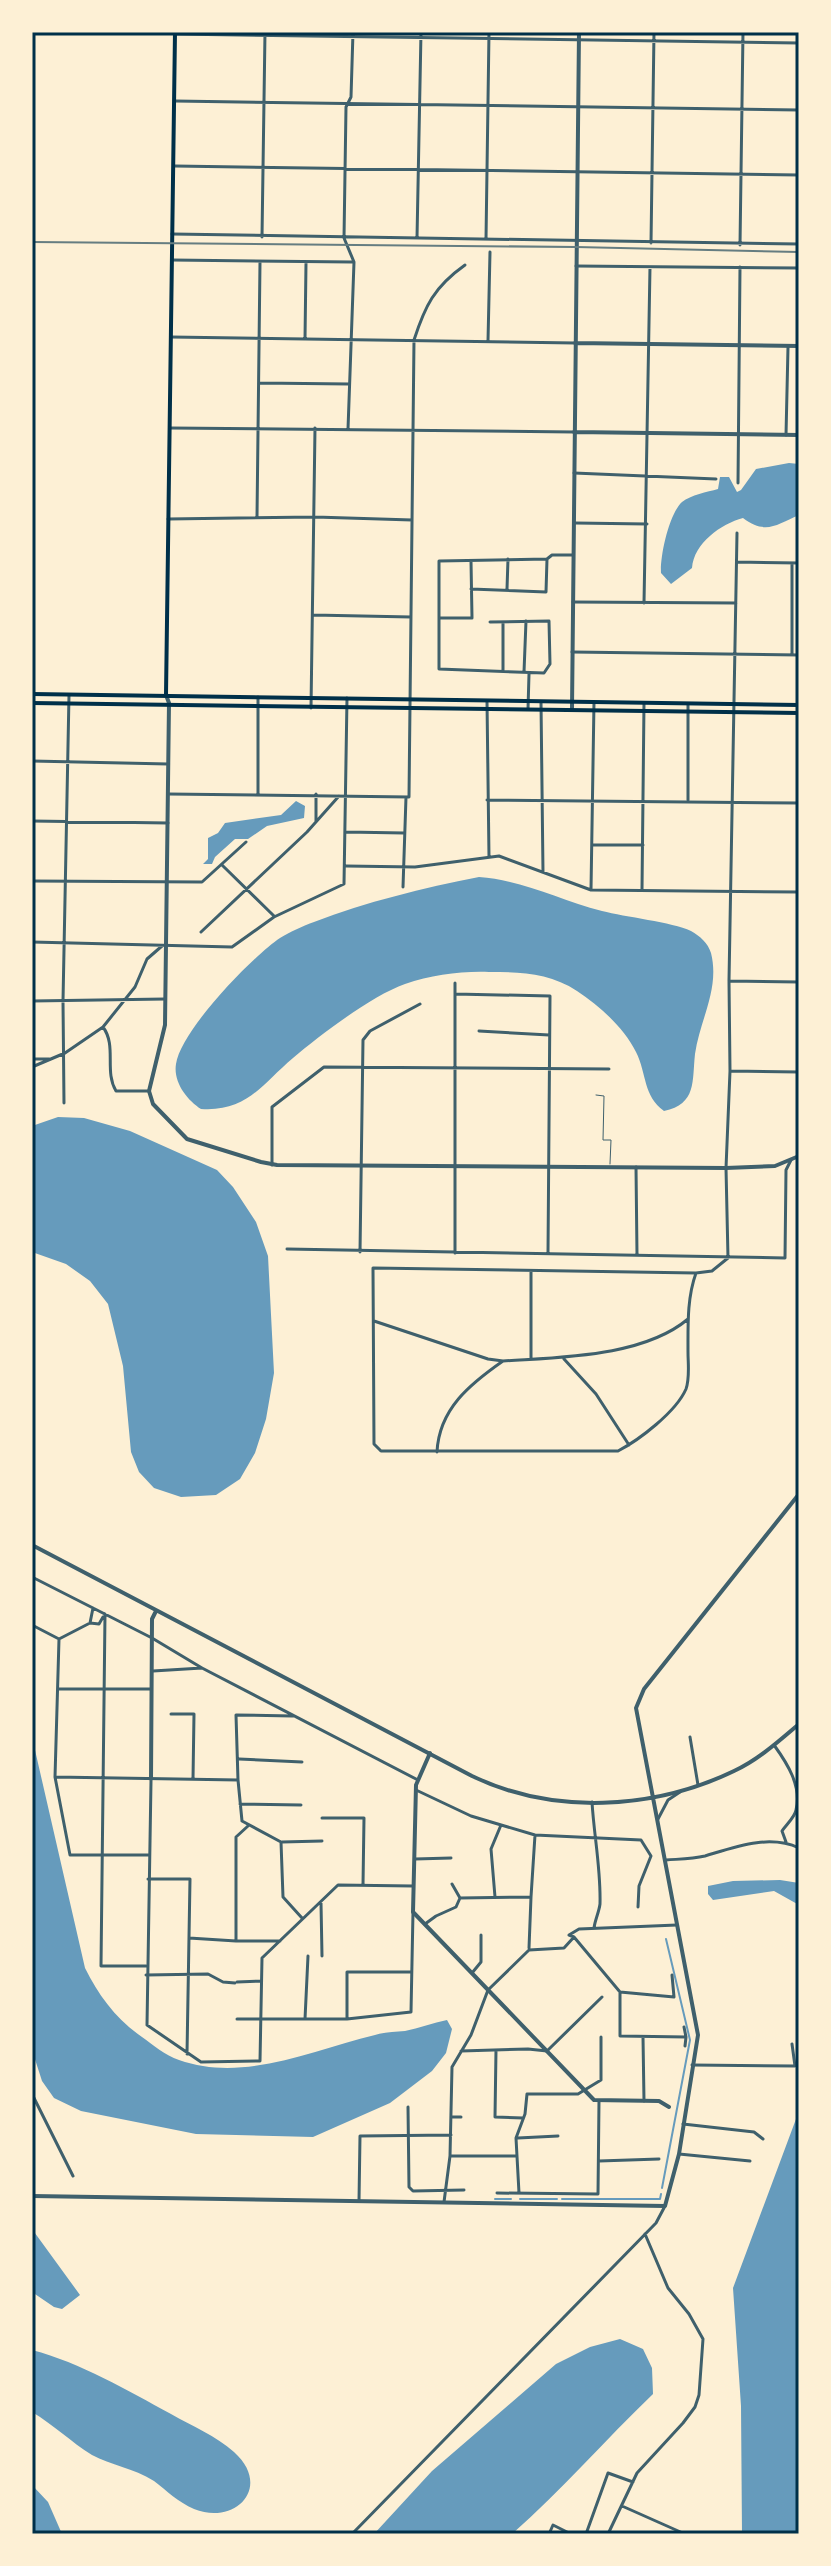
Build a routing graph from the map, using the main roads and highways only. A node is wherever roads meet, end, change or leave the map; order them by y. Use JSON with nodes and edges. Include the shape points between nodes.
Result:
{"nodes":[{"id":1,"x":175,"y":33,"type":"edge"},
{"id":2,"x":32,"y":694,"type":"edge"},
{"id":3,"x":166,"y":695,"type":"junction"},
{"id":4,"x":32,"y":703,"type":"edge"},
{"id":5,"x":799,"y":705,"type":"edge"},
{"id":6,"x":799,"y":713,"type":"edge"}],
"edges":[{"from":1,"to":3,"type":"main road"},
{"from":2,"to":3,"type":"main road"},
{"from":3,"to":5,"type":"main road"},
{"from":4,"to":6,"type":"main road"}]}
